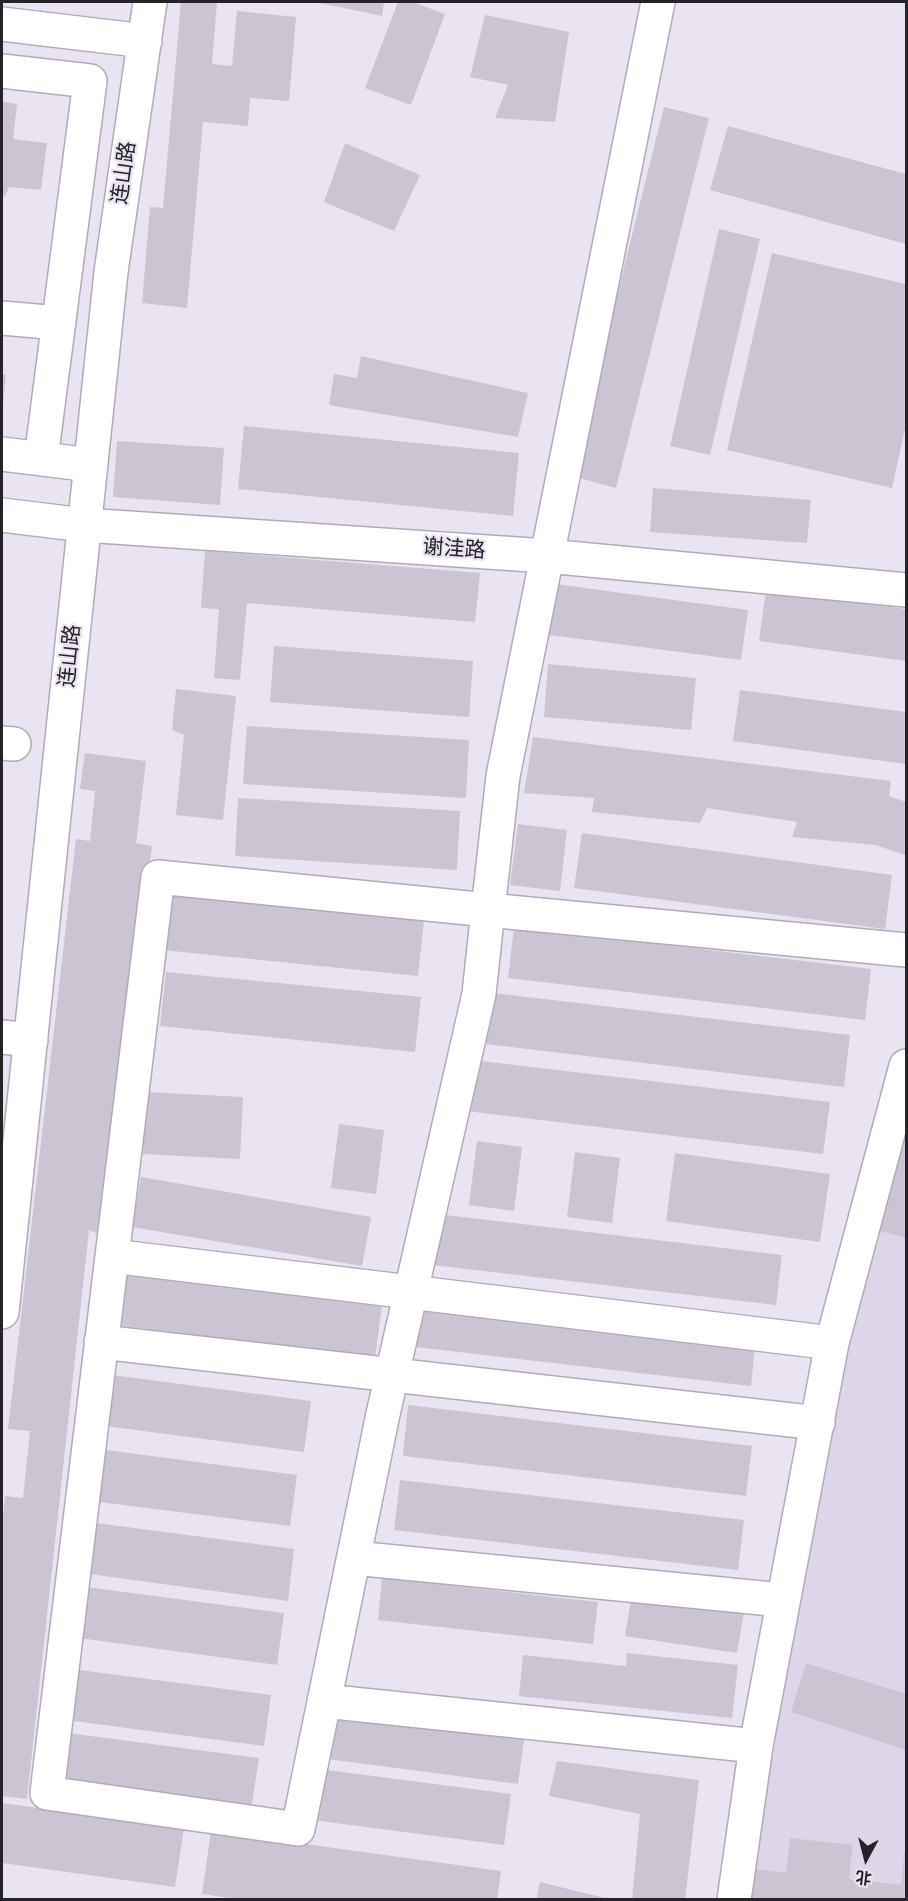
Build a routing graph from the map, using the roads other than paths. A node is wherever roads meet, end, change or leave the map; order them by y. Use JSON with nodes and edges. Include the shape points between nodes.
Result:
{"nodes":[{"id":1,"x":150,"y":2,"type":"edge"},
{"id":2,"x":658,"y":2,"type":"edge"},
{"id":3,"x":2,"y":24,"type":"edge"},
{"id":4,"x":145,"y":41,"type":"junction"},
{"id":5,"x":2,"y":71,"type":"edge"},
{"id":6,"x":2,"y":318,"type":"edge"},
{"id":7,"x":59,"y":323,"type":"junction"},
{"id":8,"x":2,"y":454,"type":"edge"},
{"id":9,"x":41,"y":459,"type":"junction"},
{"id":10,"x":91,"y":465,"type":"junction"},
{"id":11,"x":2,"y":515,"type":"edge"},
{"id":12,"x":84,"y":525,"type":"junction"},
{"id":13,"x":547,"y":556,"type":"junction"},
{"id":14,"x":906,"y":590,"type":"edge"},
{"id":15,"x":488,"y":910,"type":"junction"},
{"id":16,"x":906,"y":950,"type":"edge"},
{"id":17,"x":16,"y":1039,"type":"edge"},
{"id":18,"x":906,"y":1066,"type":"edge"},
{"id":19,"x":112,"y":1256,"type":"junction"},
{"id":20,"x":411,"y":1293,"type":"junction"},
{"id":21,"x":2,"y":1312,"type":"edge"},
{"id":22,"x":101,"y":1342,"type":"junction"},
{"id":23,"x":832,"y":1343,"type":"junction"},
{"id":24,"x":392,"y":1376,"type":"junction"},
{"id":25,"x":818,"y":1423,"type":"junction"},
{"id":26,"x":354,"y":1558,"type":"junction"},
{"id":27,"x":782,"y":1600,"type":"junction"},
{"id":28,"x":324,"y":1701,"type":"junction"},
{"id":29,"x":756,"y":1746,"type":"junction"},
{"id":30,"x":734,"y":1899,"type":"edge"}],
"edges":[{"from":1,"to":4,"type":"street","name":"连山路"},
{"from":2,"to":13,"type":"street"},
{"from":3,"to":4,"type":"street"},
{"from":4,"to":10,"type":"street","name":"连山路","via":[[111,272]]},
{"from":5,"to":7,"type":"street","via":[[90,81]]},
{"from":6,"to":7,"type":"street"},
{"from":7,"to":9,"type":"street"},
{"from":8,"to":9,"type":"street"},
{"from":9,"to":10,"type":"street"},
{"from":10,"to":12,"type":"street","name":"连山路"},
{"from":11,"to":12,"type":"street","name":"谢洼路"},
{"from":12,"to":13,"type":"street","name":"谢洼路"},
{"from":12,"to":17,"type":"street","name":"连山路"},
{"from":13,"to":14,"type":"street","name":"谢洼路"},
{"from":13,"to":15,"type":"street","via":[[503,776]]},
{"from":15,"to":16,"type":"street"},
{"from":15,"to":19,"type":"street","via":[[158,877]]},
{"from":15,"to":20,"type":"street","via":[[479,994]]},
{"from":17,"to":21,"type":"street","name":"连山路"},
{"from":18,"to":23,"type":"street"},
{"from":19,"to":20,"type":"street"},
{"from":19,"to":22,"type":"street"},
{"from":20,"to":23,"type":"street"},
{"from":20,"to":24,"type":"street"},
{"from":22,"to":24,"type":"street"},
{"from":22,"to":28,"type":"street","via":[[47,1793],[298,1829]]},
{"from":23,"to":25,"type":"street"},
{"from":24,"to":25,"type":"street"},
{"from":24,"to":26,"type":"street"},
{"from":25,"to":27,"type":"street"},
{"from":26,"to":27,"type":"street"},
{"from":26,"to":28,"type":"street"},
{"from":27,"to":29,"type":"street"},
{"from":28,"to":29,"type":"street"},
{"from":29,"to":30,"type":"street"}]}
